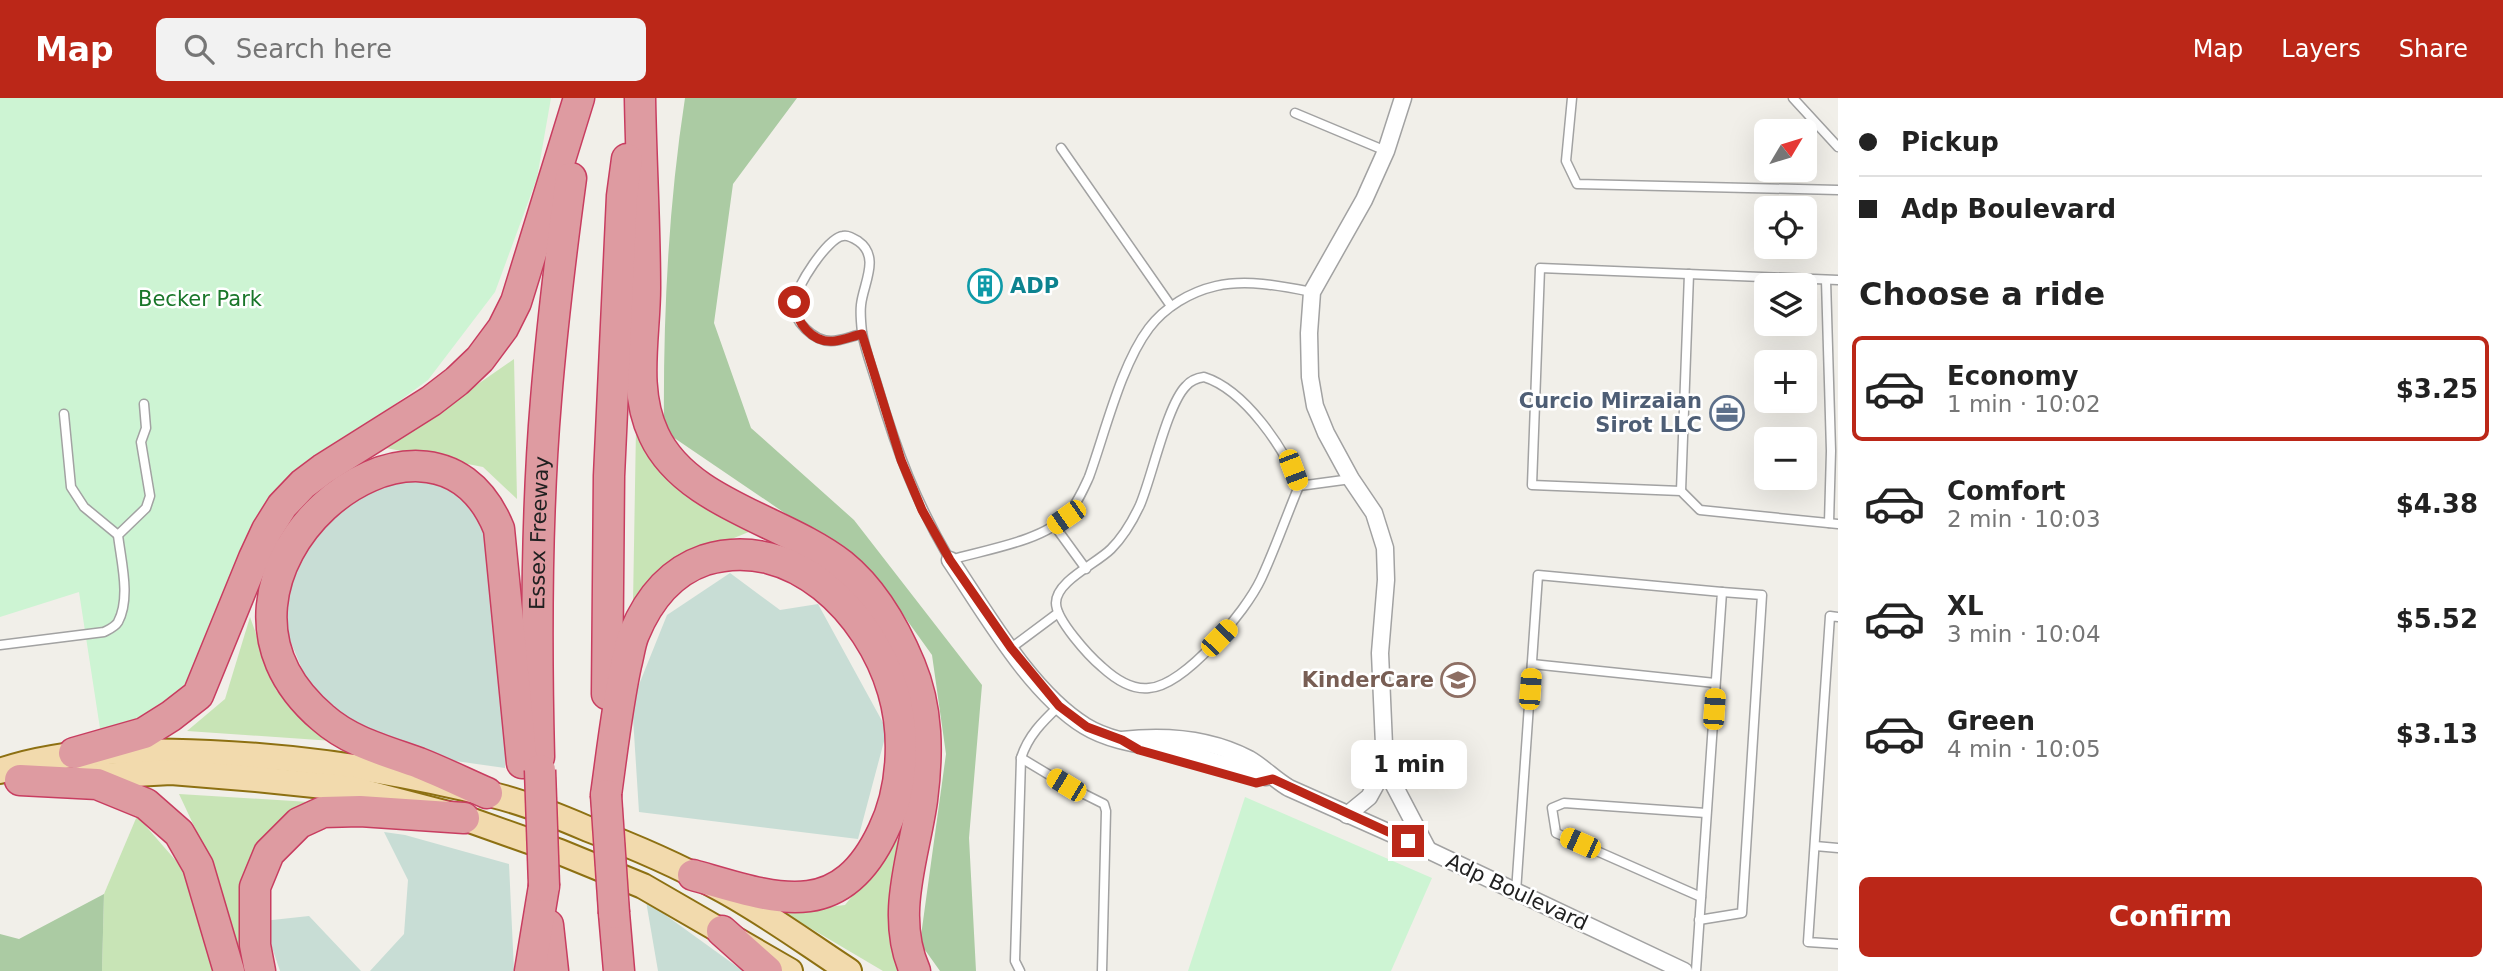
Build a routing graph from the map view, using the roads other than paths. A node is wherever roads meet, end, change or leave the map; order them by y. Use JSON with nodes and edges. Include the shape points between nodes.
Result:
{"nodes":[{"id":1,"x":581,"y":98,"type":"edge"},
{"id":2,"x":637,"y":98,"type":"edge"},
{"id":3,"x":1404,"y":98,"type":"edge"},
{"id":4,"x":1572,"y":98,"type":"edge"},
{"id":5,"x":1793,"y":98,"type":"edge"},
{"id":6,"x":1295,"y":113,"type":"dead end"},
{"id":7,"x":1061,"y":148,"type":"dead end"},
{"id":8,"x":1838,"y":148,"type":"edge"},
{"id":9,"x":1386,"y":151,"type":"junction"},
{"id":10,"x":1838,"y":190,"type":"edge"},
{"id":11,"x":1689,"y":274,"type":"junction"},
{"id":12,"x":1826,"y":280,"type":"junction"},
{"id":13,"x":1838,"y":280,"type":"edge"},
{"id":14,"x":1312,"y":292,"type":"junction"},
{"id":15,"x":1171,"y":306,"type":"junction"},
{"id":16,"x":862,"y":334,"type":"junction"},
{"id":17,"x":144,"y":404,"type":"dead end"},
{"id":18,"x":64,"y":414,"type":"dead end"},
{"id":19,"x":1834,"y":451,"type":"edge"},
{"id":20,"x":1351,"y":479,"type":"junction"},
{"id":21,"x":1299,"y":486,"type":"junction"},
{"id":22,"x":1681,"y":491,"type":"junction"},
{"id":23,"x":1833,"y":523,"type":"edge"},
{"id":24,"x":1054,"y":525,"type":"junction"},
{"id":25,"x":118,"y":535,"type":"junction"},
{"id":26,"x":950,"y":560,"type":"junction"},
{"id":27,"x":1086,"y":569,"type":"junction"},
{"id":28,"x":1721,"y":592,"type":"junction"},
{"id":29,"x":1058,"y":613,"type":"junction"},
{"id":30,"x":1838,"y":617,"type":"edge"},
{"id":31,"x":0,"y":645,"type":"edge"},
{"id":32,"x":1011,"y":648,"type":"junction"},
{"id":33,"x":1532,"y":664,"type":"junction"},
{"id":34,"x":1715,"y":683,"type":"junction"},
{"id":35,"x":1059,"y":706,"type":"junction"},
{"id":36,"x":1122,"y":740,"type":"junction"},
{"id":37,"x":74,"y":753,"type":"junction"},
{"id":38,"x":1021,"y":758,"type":"junction"},
{"id":39,"x":531,"y":767,"type":"junction"},
{"id":40,"x":1385,"y":768,"type":"junction"},
{"id":41,"x":7,"y":778,"type":"edge"},
{"id":42,"x":1273,"y":779,"type":"junction"},
{"id":43,"x":487,"y":793,"type":"junction"},
{"id":44,"x":606,"y":796,"type":"junction"},
{"id":45,"x":1706,"y":813,"type":"junction"},
{"id":46,"x":1347,"y":815,"type":"junction"},
{"id":47,"x":464,"y":818,"type":"junction"},
{"id":48,"x":1815,"y":846,"type":"junction"},
{"id":49,"x":1838,"y":848,"type":"edge"},
{"id":50,"x":1428,"y":850,"type":"junction"},
{"id":51,"x":693,"y":875,"type":"junction"},
{"id":52,"x":544,"y":886,"type":"junction"},
{"id":53,"x":1516,"y":892,"type":"junction"},
{"id":54,"x":1701,"y":897,"type":"junction"},
{"id":55,"x":1699,"y":920,"type":"junction"},
{"id":56,"x":722,"y":931,"type":"junction"},
{"id":57,"x":1838,"y":944,"type":"edge"},
{"id":58,"x":620,"y":966,"type":"edge"},
{"id":59,"x":229,"y":971,"type":"edge"},
{"id":60,"x":260,"y":971,"type":"edge"},
{"id":61,"x":530,"y":971,"type":"edge"},
{"id":62,"x":553,"y":971,"type":"edge"},
{"id":63,"x":767,"y":971,"type":"edge"},
{"id":64,"x":790,"y":971,"type":"edge"},
{"id":65,"x":849,"y":971,"type":"edge"},
{"id":66,"x":915,"y":971,"type":"edge"},
{"id":67,"x":1020,"y":971,"type":"edge"},
{"id":68,"x":1102,"y":971,"type":"edge"},
{"id":69,"x":1684,"y":971,"type":"edge"},
{"id":70,"x":1696,"y":971,"type":"edge"}],
"edges":[{"from":1,"to":37,"type":"highway","via":[[516,302],[480,359],[432,401],[323,469],[282,506],[254,558],[198,695],[144,733]]},
{"from":1,"to":39,"type":"highway","name":"Essex Freeway","via":[[545,403]]},
{"from":2,"to":44,"type":"highway","via":[[622,196],[611,450]]},
{"from":2,"to":66,"type":"highway","via":[[645,289],[641,386],[644,411],[662,449],[688,478],[709,492],[842,565],[879,607],[911,667],[926,724],[922,800],[902,923]]},
{"from":3,"to":9,"type":"street"},
{"from":4,"to":10,"type":"lane","via":[[1566,162],[1577,184]]},
{"from":5,"to":8,"type":"lane"},
{"from":6,"to":9,"type":"lane"},
{"from":7,"to":15,"type":"lane"},
{"from":9,"to":14,"type":"street"},
{"from":11,"to":12,"type":"lane"},
{"from":11,"to":22,"type":"lane"},
{"from":11,"to":22,"type":"lane","via":[[1540,268],[1532,472],[1532,485]]},
{"from":12,"to":13,"type":"lane"},
{"from":12,"to":19,"type":"lane"},
{"from":14,"to":15,"type":"lane","via":[[1243,283],[1194,293]]},
{"from":14,"to":20,"type":"street","via":[[1310,377],[1315,406]]},
{"from":15,"to":24,"type":"lane","via":[[1135,351],[1080,498]]},
{"from":16,"to":16,"type":"lane","via":[[825,341],[805,329],[795,310],[798,291],[822,253],[834,238],[842,236],[862,244],[869,257],[861,305]]},
{"from":16,"to":26,"type":"lane","via":[[901,460]]},
{"from":17,"to":25,"type":"lane","via":[[146,428],[141,442],[150,496],[146,508]]},
{"from":18,"to":25,"type":"lane","via":[[71,486],[84,507]]},
{"from":19,"to":23,"type":"lane"},
{"from":20,"to":21,"type":"lane"},
{"from":20,"to":40,"type":"street","via":[[1374,513],[1385,548],[1380,653]]},
{"from":21,"to":27,"type":"lane","via":[[1283,454],[1250,411],[1214,380],[1196,378],[1175,404],[1140,505],[1126,530],[1113,548]]},
{"from":21,"to":29,"type":"lane","via":[[1247,603],[1208,649],[1163,685],[1139,688],[1109,673],[1083,648]]},
{"from":22,"to":23,"type":"lane","via":[[1700,510]]},
{"from":24,"to":26,"type":"lane","via":[[1037,535]]},
{"from":24,"to":27,"type":"lane"},
{"from":25,"to":31,"type":"lane","via":[[124,596],[117,625],[104,632]]},
{"from":26,"to":32,"type":"street","name":"Adp Boulevard"},
{"from":27,"to":29,"type":"lane","via":[[1066,582],[1057,596]]},
{"from":28,"to":33,"type":"lane","via":[[1538,575]]},
{"from":28,"to":34,"type":"lane"},
{"from":28,"to":55,"type":"lane","via":[[1762,595],[1742,913]]},
{"from":29,"to":32,"type":"lane"},
{"from":30,"to":48,"type":"lane","via":[[1830,616]]},
{"from":32,"to":35,"type":"street","name":"Adp Boulevard"},
{"from":33,"to":34,"type":"lane"},
{"from":33,"to":53,"type":"lane"},
{"from":34,"to":45,"type":"lane"},
{"from":35,"to":36,"type":"street","name":"Adp Boulevard","via":[[1087,727]]},
{"from":35,"to":38,"type":"lane","via":[[1032,734]]},
{"from":36,"to":42,"type":"street","name":"Adp Boulevard","via":[[1139,750],[1256,783]]},
{"from":36,"to":42,"type":"street","name":"Adp Boulevard","via":[[1153,737],[1215,745],[1251,760]]},
{"from":37,"to":41,"type":"main road","via":[[19,765]]},
{"from":37,"to":43,"type":"main road","via":[[256,755]]},
{"from":38,"to":67,"type":"lane","via":[[1014,961]]},
{"from":38,"to":68,"type":"lane","via":[[1104,804]]},
{"from":39,"to":43,"type":"highway","via":[[494,515],[468,486],[423,465],[380,472],[338,494],[302,530],[280,571],[271,618],[278,660],[309,706],[344,732]]},
{"from":39,"to":52,"type":"highway","name":"Essex Freeway","bridge":true,"via":[[541,826]]},
{"from":40,"to":46,"type":"street","via":[[1370,797]]},
{"from":40,"to":50,"type":"street"},
{"from":41,"to":47,"type":"main road","via":[[171,772],[256,779],[353,789]]},
{"from":41,"to":59,"type":"highway","via":[[97,784],[146,804],[179,833],[198,866]]},
{"from":42,"to":46,"type":"street","name":"Adp Boulevard"},
{"from":43,"to":51,"type":"main road","via":[[652,854]]},
{"from":44,"to":51,"type":"highway","via":[[633,636],[648,606],[676,575],[725,554],[749,554],[797,568],[838,599],[883,664],[900,724],[896,791],[876,847],[861,869],[839,887],[813,897],[752,892]]},
{"from":44,"to":58,"type":"highway","bridge":true},
{"from":45,"to":54,"type":"lane"},
{"from":45,"to":54,"type":"lane","via":[[1564,803],[1552,808],[1556,832]]},
{"from":46,"to":50,"type":"street","name":"Adp Boulevard"},
{"from":47,"to":56,"type":"main road","via":[[643,886]]},
{"from":47,"to":60,"type":"highway","via":[[323,812],[299,823],[269,853],[255,887]]},
{"from":48,"to":49,"type":"lane"},
{"from":48,"to":57,"type":"lane","via":[[1808,942]]},
{"from":50,"to":53,"type":"street","name":"Adp Boulevard"},
{"from":51,"to":65,"type":"main road"},
{"from":52,"to":61,"type":"highway"},
{"from":52,"to":62,"type":"highway","name":"Essex Freeway"},
{"from":53,"to":69,"type":"street","name":"Adp Boulevard"},
{"from":54,"to":55,"type":"lane"},
{"from":55,"to":70,"type":"lane"},
{"from":56,"to":63,"type":"highway"},
{"from":56,"to":64,"type":"main road"}]}
